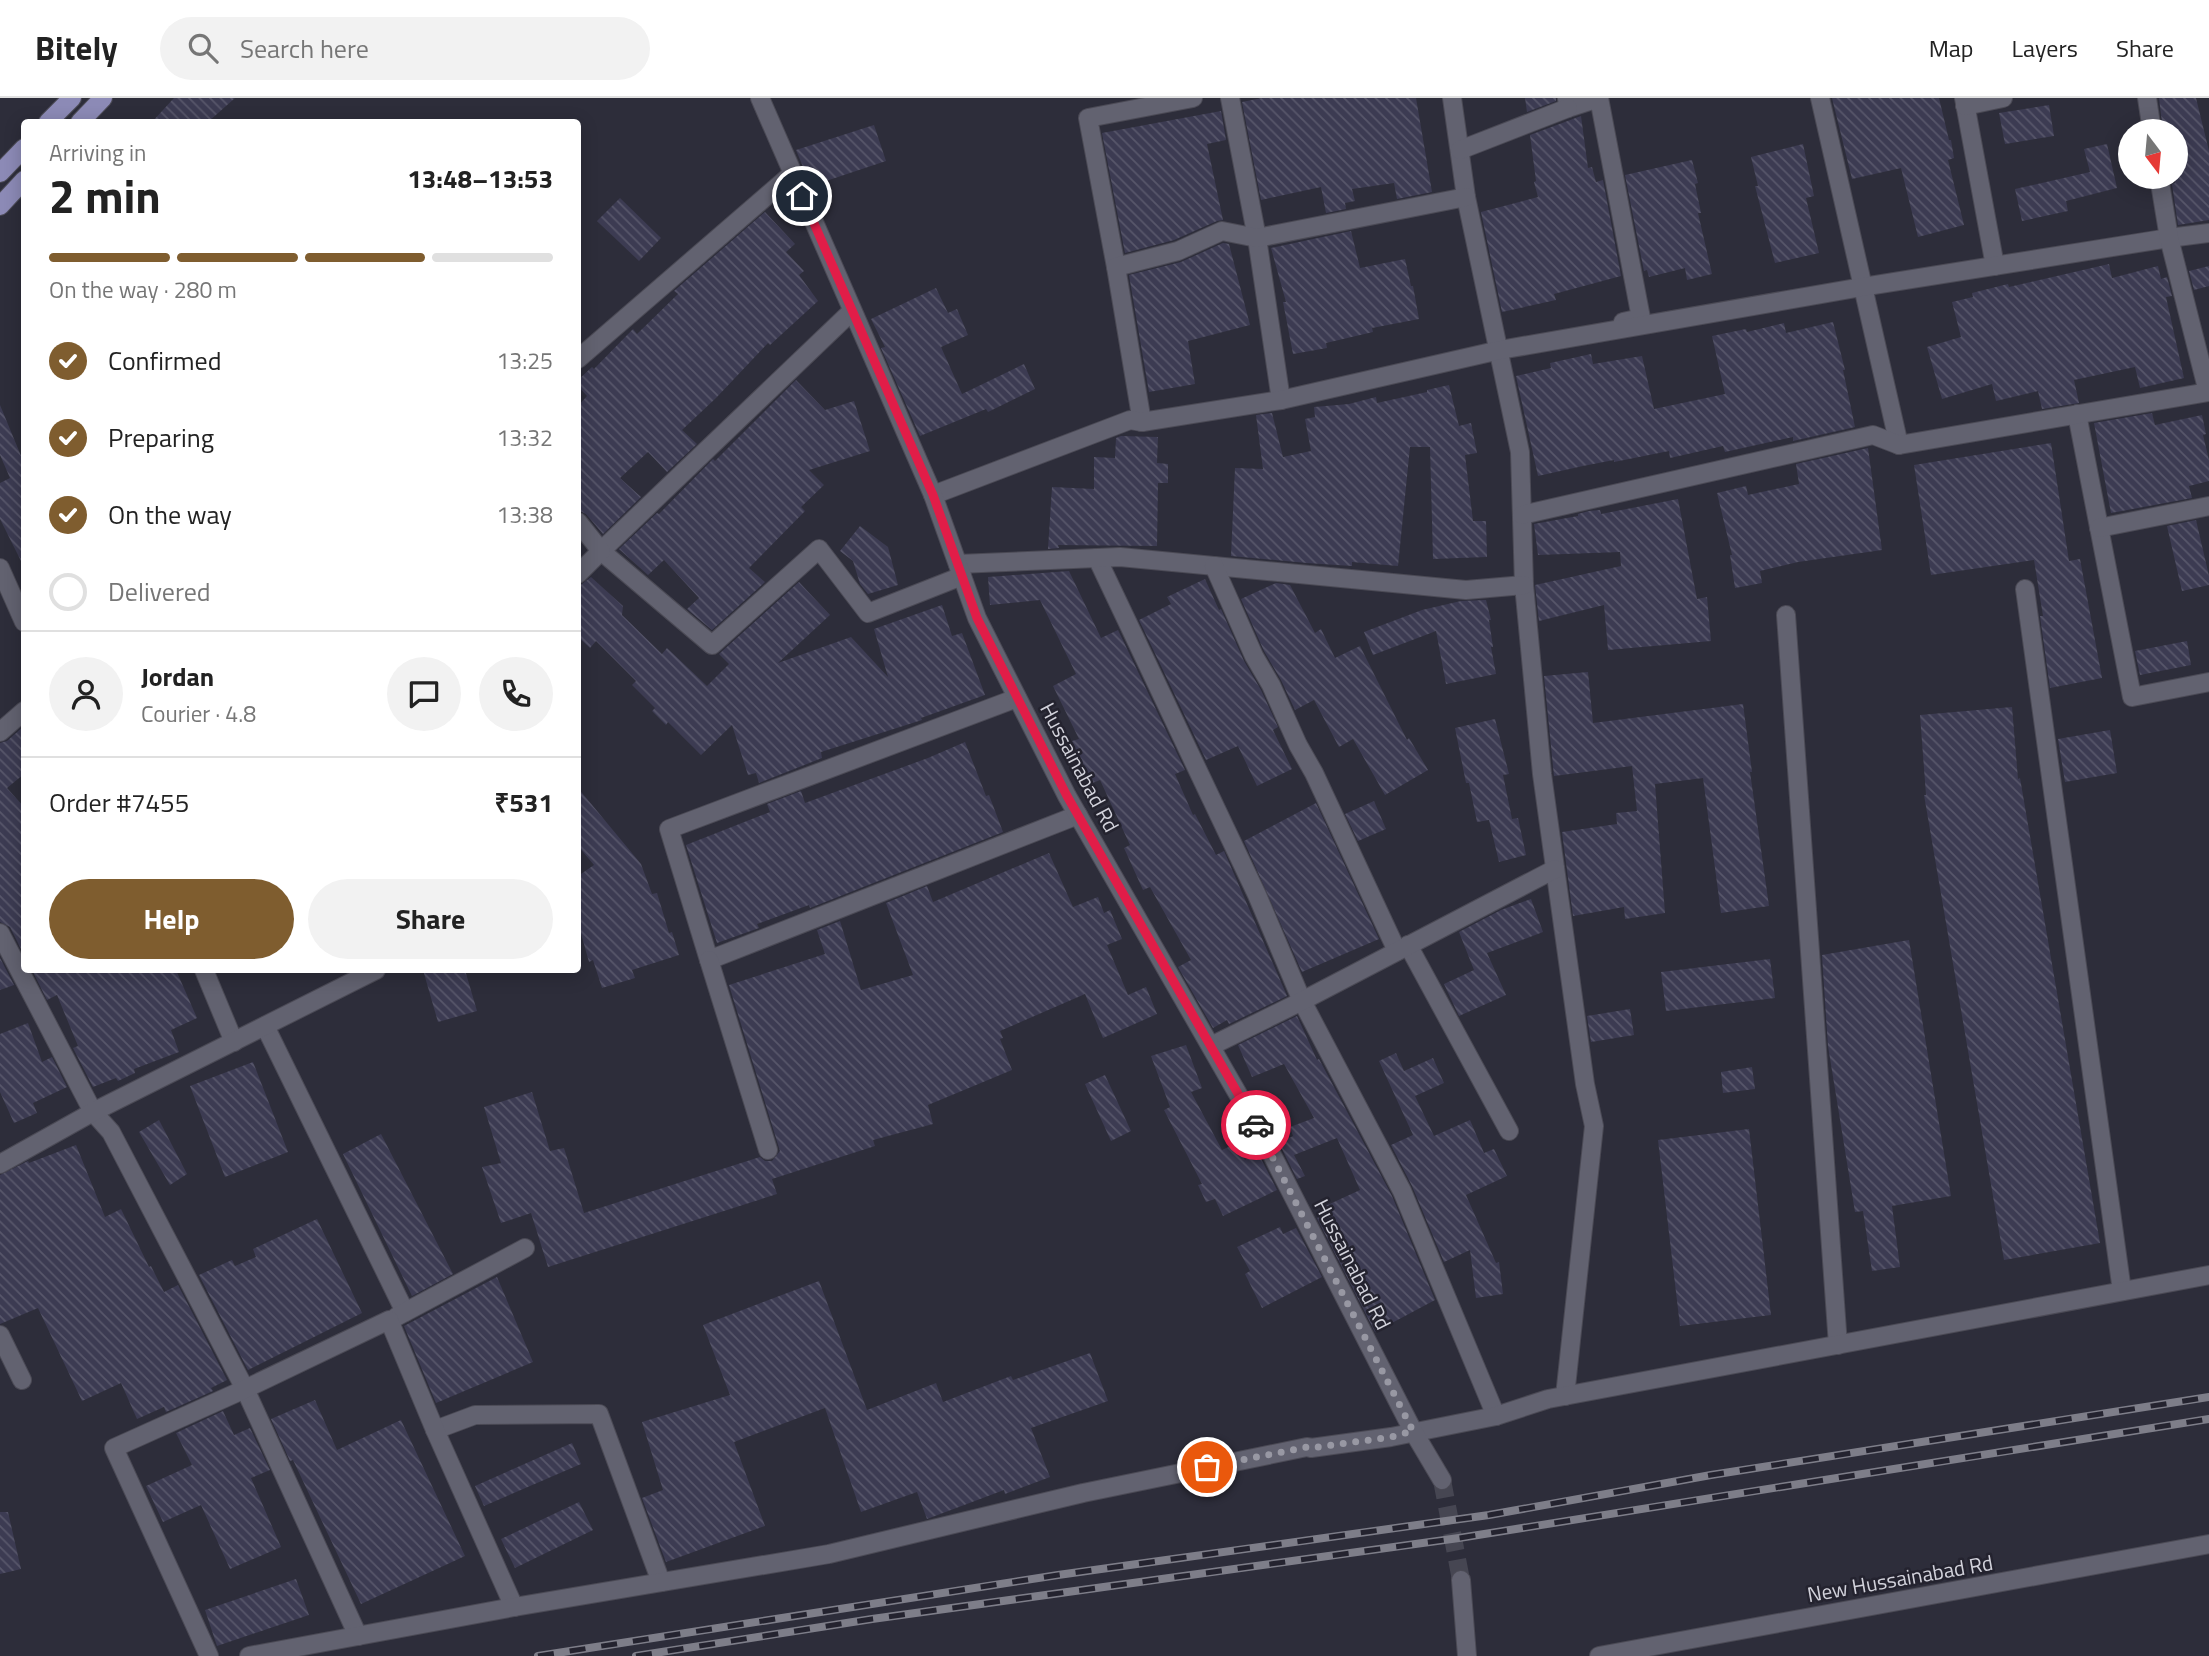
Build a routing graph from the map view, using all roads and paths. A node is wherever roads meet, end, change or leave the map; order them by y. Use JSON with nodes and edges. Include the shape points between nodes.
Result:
{"nodes":[{"id":1,"x":72,"y":98,"type":"edge"},
{"id":2,"x":103,"y":98,"type":"edge"},
{"id":3,"x":760,"y":98,"type":"edge"},
{"id":4,"x":1193,"y":98,"type":"edge"},
{"id":5,"x":1230,"y":98,"type":"edge"},
{"id":6,"x":1452,"y":98,"type":"edge"},
{"id":7,"x":1820,"y":98,"type":"edge"},
{"id":8,"x":2003,"y":98,"type":"edge"},
{"id":9,"x":2147,"y":98,"type":"edge"},
{"id":10,"x":1965,"y":102,"type":"edge"},
{"id":11,"x":1568,"y":103,"type":"edge"},
{"id":12,"x":51,"y":119,"type":"edge"},
{"id":13,"x":83,"y":119,"type":"edge"},
{"id":14,"x":2150,"y":119,"type":"edge"},
{"id":15,"x":1460,"y":150,"type":"junction"},
{"id":16,"x":21,"y":151,"type":"edge"},
{"id":17,"x":0,"y":173,"type":"edge"},
{"id":18,"x":792,"y":174,"type":"junction"},
{"id":19,"x":21,"y":183,"type":"edge"},
{"id":20,"x":2161,"y":189,"type":"edge"},
{"id":21,"x":1466,"y":197,"type":"junction"},
{"id":22,"x":0,"y":206,"type":"edge"},
{"id":23,"x":2209,"y":233,"type":"edge"},
{"id":24,"x":2169,"y":238,"type":"junction"},
{"id":25,"x":1256,"y":239,"type":"junction"},
{"id":26,"x":1995,"y":266,"type":"junction"},
{"id":27,"x":1116,"y":267,"type":"junction"},
{"id":28,"x":1861,"y":287,"type":"junction"},
{"id":29,"x":852,"y":310,"type":"junction"},
{"id":30,"x":1500,"y":350,"type":"junction"},
{"id":31,"x":581,"y":356,"type":"edge"},
{"id":32,"x":2208,"y":384,"type":"edge"},
{"id":33,"x":1281,"y":400,"type":"junction"},
{"id":34,"x":2077,"y":414,"type":"junction"},
{"id":35,"x":1142,"y":422,"type":"junction"},
{"id":36,"x":1899,"y":445,"type":"junction"},
{"id":37,"x":933,"y":495,"type":"junction"},
{"id":38,"x":2209,"y":506,"type":"edge"},
{"id":39,"x":1522,"y":515,"type":"junction"},
{"id":40,"x":581,"y":526,"type":"edge"},
{"id":41,"x":2099,"y":528,"type":"junction"},
{"id":42,"x":601,"y":551,"type":"junction"},
{"id":43,"x":1097,"y":558,"type":"junction"},
{"id":44,"x":1214,"y":566,"type":"junction"},
{"id":45,"x":0,"y":568,"type":"edge"},
{"id":46,"x":960,"y":570,"type":"junction"},
{"id":47,"x":581,"y":571,"type":"edge"},
{"id":48,"x":1524,"y":585,"type":"junction"},
{"id":49,"x":2025,"y":589,"type":"dead end"},
{"id":50,"x":21,"y":615,"type":"edge"},
{"id":51,"x":1786,"y":615,"type":"dead end"},
{"id":52,"x":2209,"y":682,"type":"edge"},
{"id":53,"x":1017,"y":698,"type":"junction"},
{"id":54,"x":21,"y":714,"type":"edge"},
{"id":55,"x":0,"y":732,"type":"edge"},
{"id":56,"x":1078,"y":815,"type":"junction"},
{"id":57,"x":1555,"y":869,"type":"junction"},
{"id":58,"x":0,"y":933,"type":"edge"},
{"id":59,"x":1402,"y":948,"type":"junction"},
{"id":60,"x":709,"y":961,"type":"junction"},
{"id":61,"x":205,"y":973,"type":"edge"},
{"id":62,"x":370,"y":973,"type":"edge"},
{"id":63,"x":1302,"y":1001,"type":"junction"},
{"id":64,"x":265,"y":1026,"type":"junction"},
{"id":65,"x":234,"y":1042,"type":"junction"},
{"id":66,"x":1210,"y":1046,"type":"junction"},
{"id":67,"x":93,"y":1112,"type":"junction"},
{"id":68,"x":1509,"y":1131,"type":"dead end"},
{"id":69,"x":768,"y":1150,"type":"dead end"},
{"id":70,"x":0,"y":1164,"type":"edge"},
{"id":71,"x":525,"y":1248,"type":"dead end"},
{"id":72,"x":2209,"y":1275,"type":"edge"},
{"id":73,"x":2122,"y":1292,"type":"junction"},
{"id":74,"x":397,"y":1316,"type":"junction"},
{"id":75,"x":0,"y":1335,"type":"edge"},
{"id":76,"x":1838,"y":1345,"type":"junction"},
{"id":77,"x":22,"y":1380,"type":"dead end"},
{"id":78,"x":245,"y":1389,"type":"junction"},
{"id":79,"x":1565,"y":1396,"type":"junction"},
{"id":80,"x":1496,"y":1416,"type":"junction"},
{"id":81,"x":435,"y":1430,"type":"junction"},
{"id":82,"x":1413,"y":1431,"type":"junction"},
{"id":83,"x":1442,"y":1480,"type":"tunnel mouth"},
{"id":84,"x":2209,"y":1544,"type":"edge"},
{"id":85,"x":1461,"y":1580,"type":"tunnel mouth"},
{"id":86,"x":661,"y":1582,"type":"junction"},
{"id":87,"x":514,"y":1608,"type":"junction"},
{"id":88,"x":358,"y":1636,"type":"junction"},
{"id":89,"x":209,"y":1656,"type":"edge"},
{"id":90,"x":249,"y":1656,"type":"edge"},
{"id":91,"x":1467,"y":1656,"type":"edge"},
{"id":92,"x":1598,"y":1656,"type":"edge"}],
"edges":[{"from":1,"to":12,"type":"main road"},
{"from":2,"to":13,"type":"main road"},
{"from":3,"to":18,"type":"street","name":"Hussainabad Rd"},
{"from":4,"to":27,"type":"street","via":[[1088,118]]},
{"from":5,"to":25,"type":"street"},
{"from":6,"to":15,"type":"street"},
{"from":7,"to":28,"type":"street"},
{"from":8,"to":10,"type":"street"},
{"from":9,"to":14,"type":"street"},
{"from":10,"to":26,"type":"street"},
{"from":11,"to":15,"type":"street"},
{"from":11,"to":30,"type":"street","via":[[1599,98],[1641,318]]},
{"from":15,"to":21,"type":"street"},
{"from":16,"to":17,"type":"main road"},
{"from":18,"to":29,"type":"street","name":"Hussainabad Rd"},
{"from":18,"to":31,"type":"street"},
{"from":19,"to":22,"type":"main road"},
{"from":20,"to":24,"type":"street"},
{"from":21,"to":25,"type":"street"},
{"from":21,"to":30,"type":"street"},
{"from":23,"to":24,"type":"street"},
{"from":24,"to":26,"type":"street"},
{"from":24,"to":32,"type":"street"},
{"from":25,"to":27,"type":"street","via":[[1222,231],[1178,251]]},
{"from":25,"to":33,"type":"street"},
{"from":26,"to":28,"type":"street"},
{"from":27,"to":35,"type":"street"},
{"from":28,"to":30,"type":"street"},
{"from":28,"to":36,"type":"street"},
{"from":29,"to":37,"type":"street","name":"Hussainabad Rd"},
{"from":29,"to":42,"type":"street"},
{"from":30,"to":33,"type":"street"},
{"from":30,"to":39,"type":"street","via":[[1520,452]]},
{"from":32,"to":34,"type":"street","via":[[2208,392]]},
{"from":33,"to":35,"type":"street"},
{"from":34,"to":36,"type":"street"},
{"from":34,"to":41,"type":"street"},
{"from":35,"to":37,"type":"street","via":[[1130,420]]},
{"from":36,"to":39,"type":"street","via":[[1873,435]]},
{"from":37,"to":46,"type":"street","name":"Hussainabad Rd"},
{"from":38,"to":41,"type":"street"},
{"from":39,"to":48,"type":"street"},
{"from":40,"to":42,"type":"street"},
{"from":41,"to":52,"type":"street","via":[[2132,697]]},
{"from":42,"to":46,"type":"street","via":[[712,645],[819,549],[868,613]]},
{"from":42,"to":47,"type":"street"},
{"from":43,"to":44,"type":"street"},
{"from":43,"to":46,"type":"street"},
{"from":43,"to":63,"type":"street","via":[[1257,895]]},
{"from":44,"to":48,"type":"street","via":[[1466,590]]},
{"from":44,"to":59,"type":"street","via":[[1254,656]]},
{"from":45,"to":50,"type":"street"},
{"from":46,"to":53,"type":"street","name":"Hussainabad Rd","via":[[977,618]]},
{"from":48,"to":57,"type":"street"},
{"from":49,"to":73,"type":"street"},
{"from":51,"to":76,"type":"street"},
{"from":53,"to":56,"type":"street","name":"Hussainabad Rd"},
{"from":53,"to":60,"type":"street","via":[[669,830]]},
{"from":54,"to":55,"type":"street"},
{"from":56,"to":60,"type":"street"},
{"from":56,"to":66,"type":"street","name":"Hussainabad Rd"},
{"from":57,"to":59,"type":"street"},
{"from":57,"to":79,"type":"street","via":[[1594,1125]]},
{"from":58,"to":67,"type":"street"},
{"from":59,"to":63,"type":"street"},
{"from":59,"to":68,"type":"street"},
{"from":60,"to":69,"type":"street"},
{"from":61,"to":65,"type":"street"},
{"from":62,"to":64,"type":"street"},
{"from":63,"to":66,"type":"street"},
{"from":63,"to":80,"type":"street","via":[[1402,1191]]},
{"from":64,"to":65,"type":"street"},
{"from":64,"to":74,"type":"street"},
{"from":65,"to":67,"type":"street"},
{"from":66,"to":82,"type":"street","name":"Hussainabad Rd","via":[[1266,1143]]},
{"from":67,"to":70,"type":"street"},
{"from":67,"to":78,"type":"street","via":[[111,1132]]},
{"from":71,"to":74,"type":"street"},
{"from":72,"to":73,"type":"street"},
{"from":73,"to":76,"type":"street"},
{"from":74,"to":78,"type":"street"},
{"from":74,"to":81,"type":"street"},
{"from":75,"to":77,"type":"street"},
{"from":76,"to":79,"type":"street"},
{"from":78,"to":88,"type":"street"},
{"from":78,"to":89,"type":"street","via":[[114,1448]]},
{"from":79,"to":80,"type":"street"},
{"from":80,"to":82,"type":"street"},
{"from":81,"to":86,"type":"street","via":[[475,1415],[599,1413]]},
{"from":81,"to":87,"type":"street"},
{"from":82,"to":83,"type":"street"},
{"from":82,"to":86,"type":"street","via":[[1307,1447],[1083,1493],[829,1554]]},
{"from":84,"to":92,"type":"street","name":"New Hussainabad Rd"},
{"from":85,"to":91,"type":"street"},
{"from":86,"to":87,"type":"street"},
{"from":87,"to":88,"type":"street"},
{"from":88,"to":90,"type":"street"}]}
